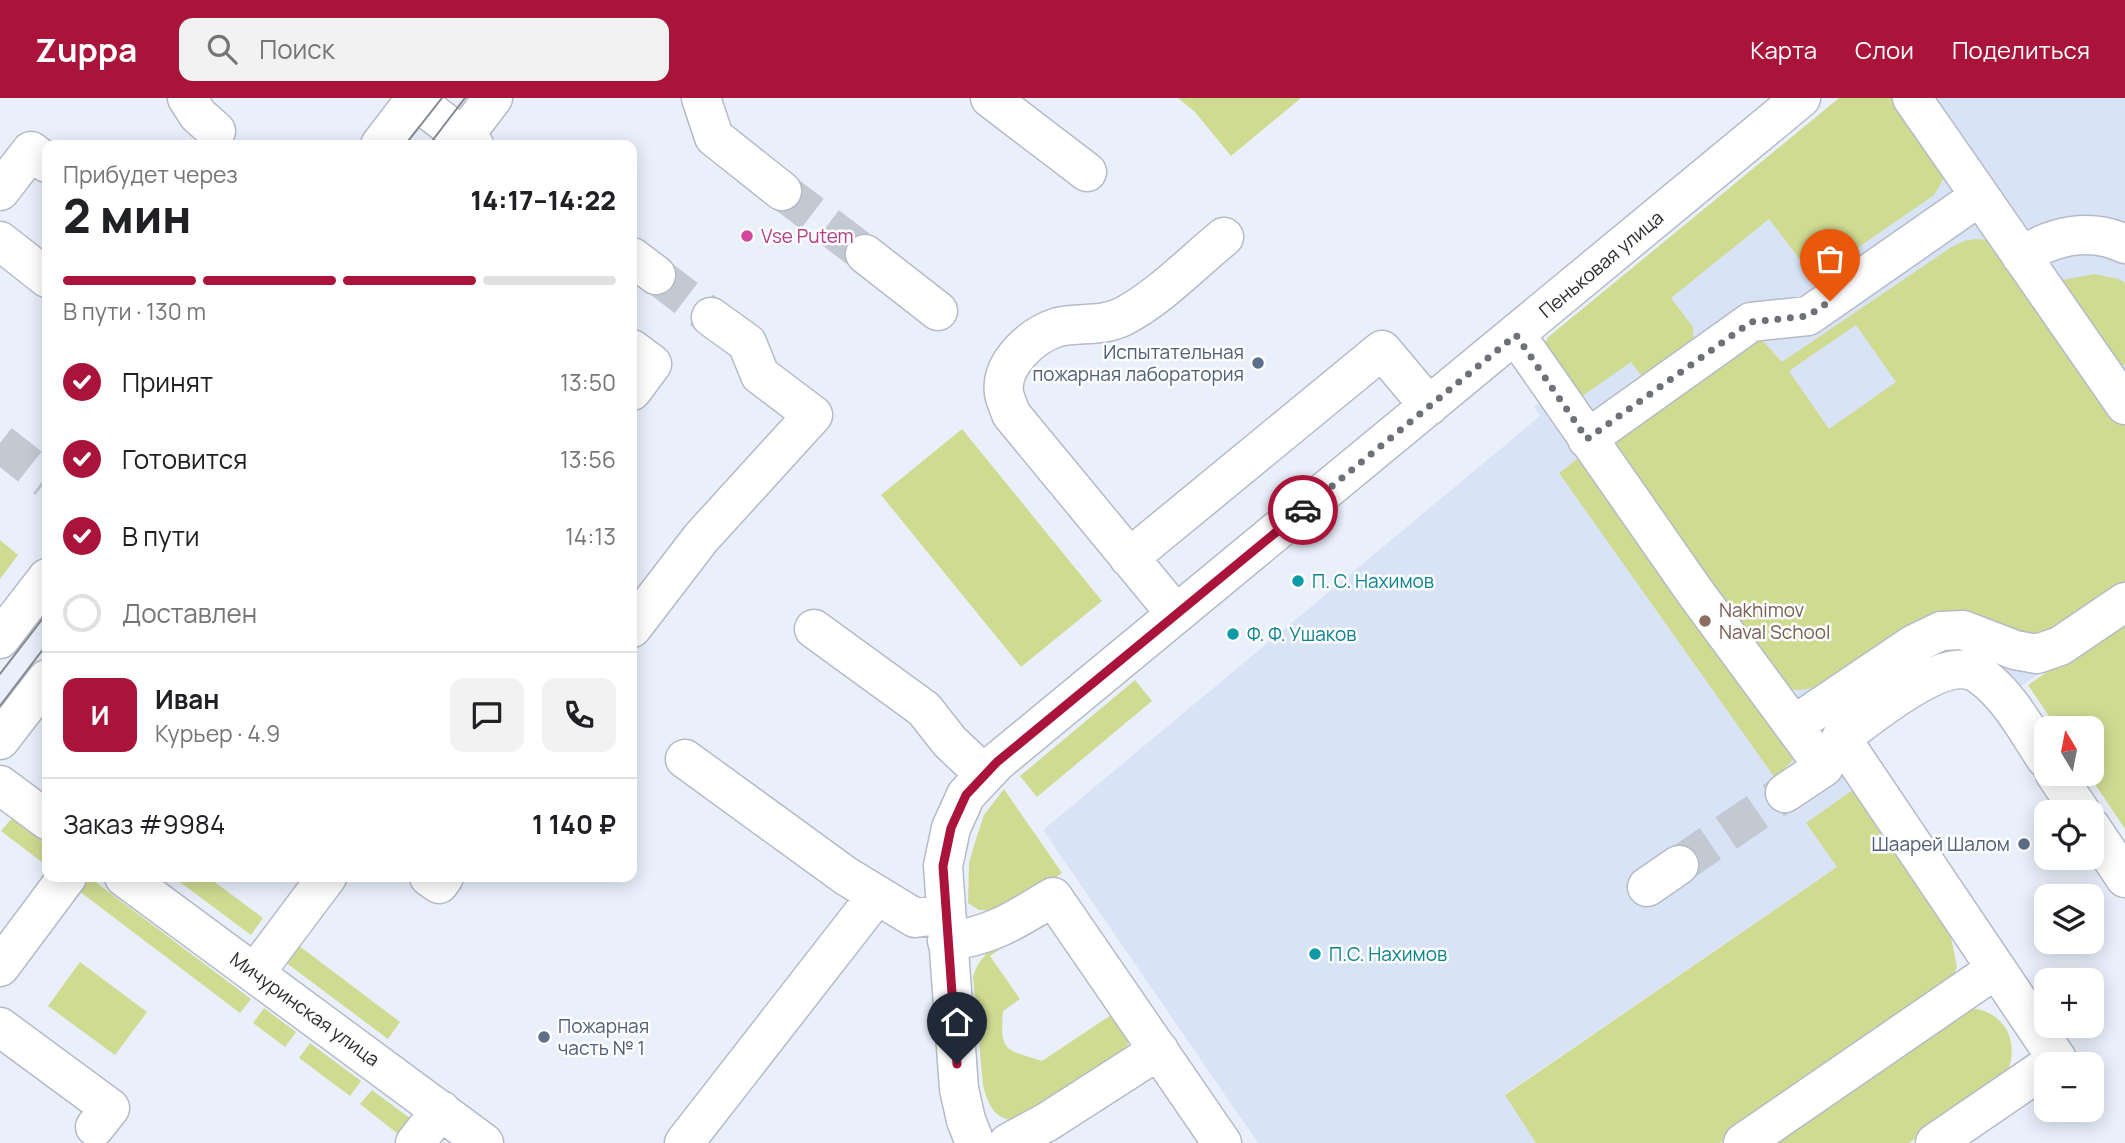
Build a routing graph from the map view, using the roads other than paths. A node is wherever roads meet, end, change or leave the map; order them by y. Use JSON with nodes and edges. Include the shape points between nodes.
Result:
{"nodes":[{"id":1,"x":187,"y":98,"type":"edge"},
{"id":2,"x":493,"y":98,"type":"edge"},
{"id":3,"x":701,"y":98,"type":"edge"},
{"id":4,"x":990,"y":98,"type":"edge"},
{"id":5,"x":1801,"y":98,"type":"edge"},
{"id":6,"x":1912,"y":98,"type":"edge"},
{"id":7,"x":416,"y":99,"type":"edge"},
{"id":8,"x":216,"y":131,"type":"dead end"},
{"id":9,"x":384,"y":140,"type":"edge"},
{"id":10,"x":461,"y":140,"type":"edge"},
{"id":11,"x":466,"y":140,"type":"edge"},
{"id":12,"x":42,"y":159,"type":"edge"},
{"id":13,"x":1087,"y":172,"type":"dead end"},
{"id":14,"x":0,"y":191,"type":"edge"},
{"id":15,"x":782,"y":191,"type":"tunnel mouth"},
{"id":16,"x":1980,"y":196,"type":"junction"},
{"id":17,"x":1224,"y":237,"type":"dead end"},
{"id":18,"x":0,"y":241,"type":"edge"},
{"id":19,"x":2125,"y":244,"type":"edge"},
{"id":20,"x":865,"y":254,"type":"tunnel mouth"},
{"id":21,"x":2021,"y":256,"type":"junction"},
{"id":22,"x":42,"y":274,"type":"edge"},
{"id":23,"x":938,"y":311,"type":"dead end"},
{"id":24,"x":712,"y":317,"type":"tunnel mouth"},
{"id":25,"x":1516,"y":335,"type":"junction"},
{"id":26,"x":637,"y":353,"type":"edge"},
{"id":27,"x":637,"y":384,"type":"edge"},
{"id":28,"x":2125,"y":405,"type":"edge"},
{"id":29,"x":1429,"y":406,"type":"junction"},
{"id":30,"x":1587,"y":439,"type":"junction"},
{"id":31,"x":1129,"y":558,"type":"junction"},
{"id":32,"x":42,"y":584,"type":"edge"},
{"id":33,"x":2125,"y":602,"type":"edge"},
{"id":34,"x":1176,"y":614,"type":"junction"},
{"id":35,"x":637,"y":621,"type":"edge"},
{"id":36,"x":814,"y":629,"type":"dead end"},
{"id":37,"x":0,"y":639,"type":"edge"},
{"id":38,"x":42,"y":685,"type":"edge"},
{"id":39,"x":1794,"y":725,"type":"junction"},
{"id":40,"x":0,"y":740,"type":"edge"},
{"id":41,"x":2034,"y":741,"type":"edge"},
{"id":42,"x":1837,"y":758,"type":"junction"},
{"id":43,"x":685,"y":759,"type":"dead end"},
{"id":44,"x":984,"y":775,"type":"junction"},
{"id":45,"x":0,"y":785,"type":"edge"},
{"id":46,"x":1785,"y":793,"type":"tunnel mouth"},
{"id":47,"x":42,"y":816,"type":"edge"},
{"id":48,"x":2104,"y":846,"type":"edge"},
{"id":49,"x":1679,"y":865,"type":"tunnel mouth"},
{"id":50,"x":2125,"y":878,"type":"edge"},
{"id":51,"x":63,"y":882,"type":"edge"},
{"id":52,"x":131,"y":882,"type":"edge"},
{"id":53,"x":323,"y":882,"type":"edge"},
{"id":54,"x":1647,"y":887,"type":"dead end"},
{"id":55,"x":877,"y":895,"type":"junction"},
{"id":56,"x":946,"y":928,"type":"junction"},
{"id":57,"x":0,"y":967,"type":"edge"},
{"id":58,"x":1996,"y":969,"type":"junction"},
{"id":59,"x":255,"y":973,"type":"junction"},
{"id":60,"x":0,"y":1027,"type":"edge"},
{"id":61,"x":1158,"y":1051,"type":"junction"},
{"id":62,"x":2051,"y":1052,"type":"edge"},
{"id":63,"x":2034,"y":1075,"type":"edge"},
{"id":64,"x":440,"y":1110,"type":"junction"},
{"id":65,"x":95,"y":1127,"type":"dead end"},
{"id":66,"x":481,"y":1142,"type":"edge"},
{"id":67,"x":415,"y":1143,"type":"edge"},
{"id":68,"x":684,"y":1143,"type":"edge"},
{"id":69,"x":975,"y":1143,"type":"edge"},
{"id":70,"x":1008,"y":1143,"type":"edge"},
{"id":71,"x":1222,"y":1143,"type":"edge"},
{"id":72,"x":1743,"y":1143,"type":"edge"},
{"id":73,"x":1935,"y":1143,"type":"edge"}],
"edges":[{"from":1,"to":8,"type":"street"},
{"from":2,"to":11,"type":"street"},
{"from":3,"to":15,"type":"street","via":[[714,137]]},
{"from":4,"to":13,"type":"street"},
{"from":5,"to":25,"type":"street","name":"Пеньковая улица"},
{"from":6,"to":16,"type":"street"},
{"from":7,"to":9,"type":"street"},
{"from":7,"to":10,"type":"street"},
{"from":12,"to":14,"type":"street","via":[[31,150]]},
{"from":16,"to":21,"type":"street"},
{"from":16,"to":30,"type":"street","via":[[1808,316],[1751,322]]},
{"from":17,"to":31,"type":"street","via":[[1142,306],[1089,326],[1059,327],[1017,355],[1007,373],[1004,392],[1011,414]]},
{"from":18,"to":22,"type":"street"},
{"from":19,"to":21,"type":"street","via":[[2079,235],[2039,245]]},
{"from":20,"to":23,"type":"street"},
{"from":21,"to":28,"type":"street"},
{"from":24,"to":35,"type":"street","via":[[747,342],[760,375],[813,415],[701,538]]},
{"from":25,"to":29,"type":"street","name":"Пеньковая улица"},
{"from":25,"to":30,"type":"street"},
{"from":26,"to":27,"type":"street","via":[[652,364]]},
{"from":29,"to":31,"type":"street","via":[[1382,350]]},
{"from":29,"to":34,"type":"street","name":"Пеньковая улица"},
{"from":30,"to":39,"type":"street"},
{"from":31,"to":34,"type":"street"},
{"from":32,"to":37,"type":"street"},
{"from":33,"to":39,"type":"street","via":[[2060,646],[2037,654],[1963,630],[1941,631],[1914,644]]},
{"from":34,"to":44,"type":"street","name":"Пеньковая улица"},
{"from":36,"to":44,"type":"street","via":[[925,709]]},
{"from":38,"to":40,"type":"street"},
{"from":39,"to":42,"type":"street"},
{"from":41,"to":42,"type":"street","via":[[2002,694],[1978,673],[1954,670],[1926,678],[1841,738]]},
{"from":42,"to":46,"type":"street"},
{"from":42,"to":58,"type":"street"},
{"from":43,"to":55,"type":"street"},
{"from":44,"to":56,"type":"street","name":"Пеньковая улица","via":[[966,795],[951,828],[943,866]]},
{"from":45,"to":47,"type":"street"},
{"from":48,"to":50,"type":"street"},
{"from":49,"to":54,"type":"street"},
{"from":51,"to":57,"type":"street"},
{"from":52,"to":59,"type":"street","name":"Мичуринская улица"},
{"from":53,"to":59,"type":"street"},
{"from":55,"to":56,"type":"street","via":[[915,918]]},
{"from":55,"to":68,"type":"street"},
{"from":56,"to":61,"type":"street","via":[[972,939],[1004,927],[1053,897]]},
{"from":56,"to":69,"type":"street","name":"Пеньковая улица","via":[[959,1089]]},
{"from":58,"to":62,"type":"street"},
{"from":58,"to":72,"type":"street"},
{"from":59,"to":64,"type":"street","name":"Мичуринская улица"},
{"from":60,"to":65,"type":"street","via":[[110,1108]]},
{"from":61,"to":70,"type":"street"},
{"from":61,"to":71,"type":"street"},
{"from":63,"to":73,"type":"street"},
{"from":64,"to":66,"type":"street","name":"Мичуринская улица"},
{"from":64,"to":67,"type":"street"}]}
